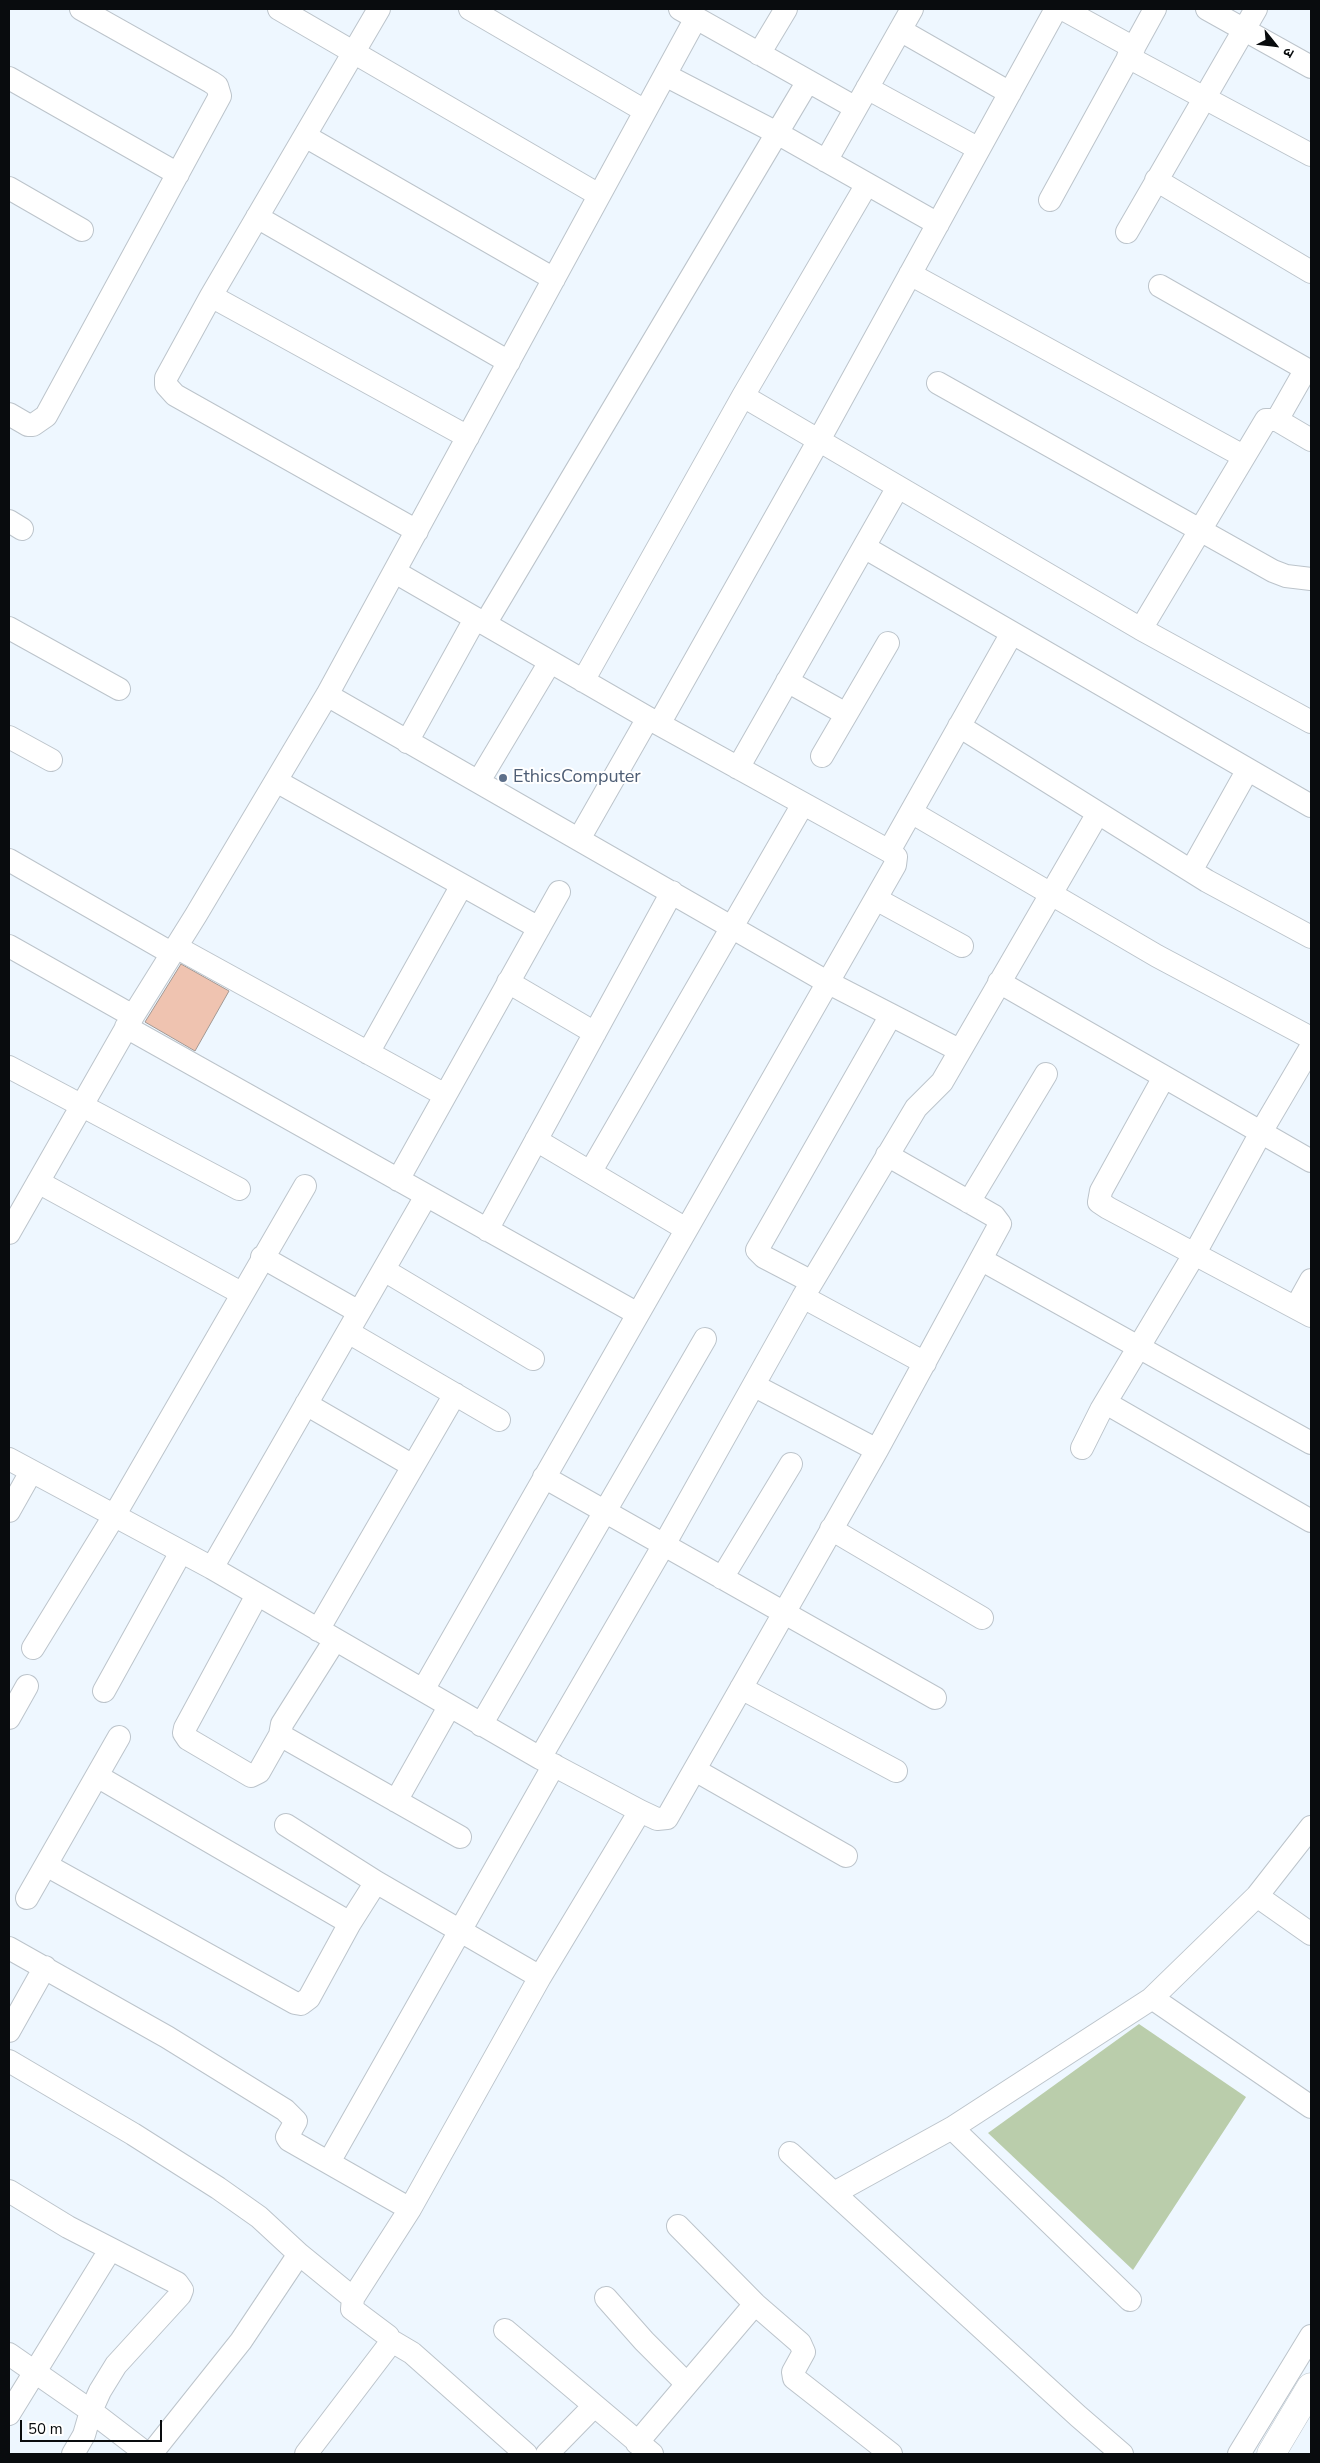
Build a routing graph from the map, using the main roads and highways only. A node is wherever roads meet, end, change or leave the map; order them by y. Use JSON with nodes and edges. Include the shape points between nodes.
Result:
{"nodes":[{"id":1,"x":1311,"y":2388,"type":"edge"},
{"id":2,"x":1271,"y":2454,"type":"edge"}],
"edges":[{"from":1,"to":2,"type":"main road"}]}
